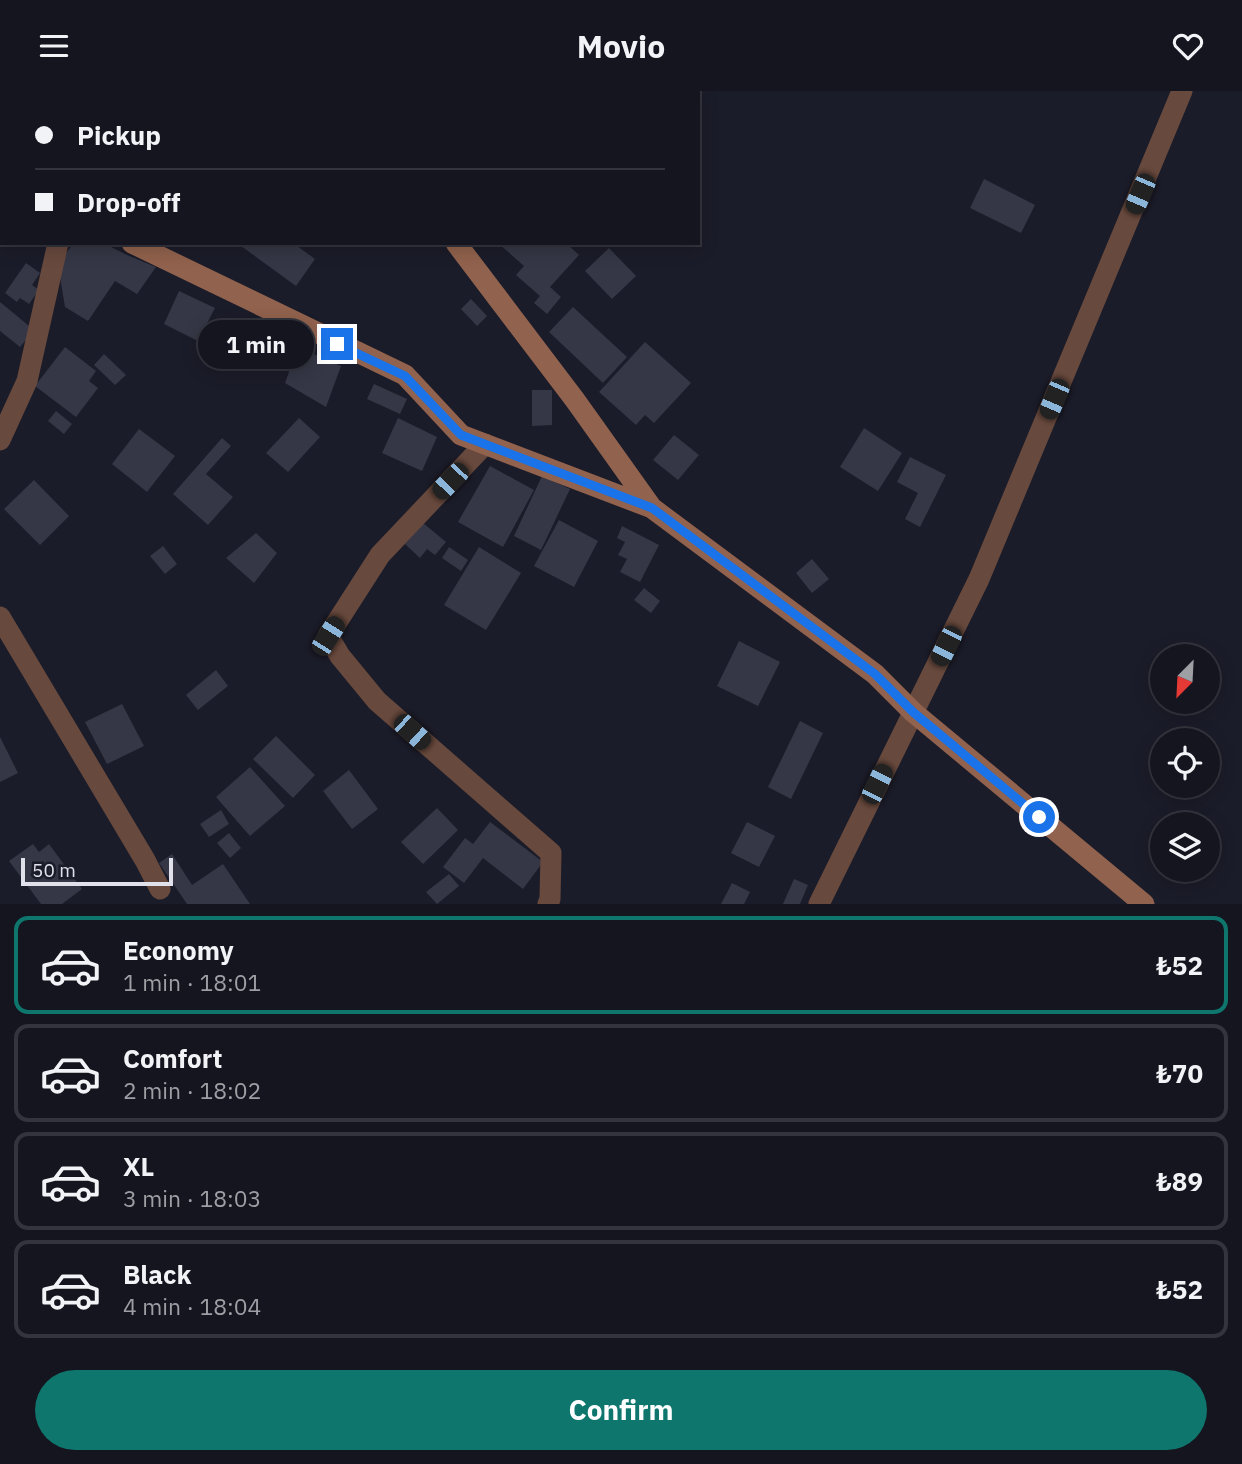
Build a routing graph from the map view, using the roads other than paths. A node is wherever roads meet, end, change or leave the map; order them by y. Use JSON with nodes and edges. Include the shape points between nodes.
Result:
{"nodes":[{"id":1,"x":1182,"y":91,"type":"edge"},
{"id":2,"x":58,"y":245,"type":"edge"},
{"id":3,"x":136,"y":245,"type":"edge"},
{"id":4,"x":458,"y":245,"type":"edge"},
{"id":5,"x":0,"y":440,"type":"edge"},
{"id":6,"x":485,"y":444,"type":"junction"},
{"id":7,"x":652,"y":508,"type":"junction"},
{"id":8,"x":0,"y":617,"type":"edge"},
{"id":9,"x":913,"y":712,"type":"junction"},
{"id":10,"x":160,"y":889,"type":"dead end"},
{"id":11,"x":548,"y":904,"type":"edge"},
{"id":12,"x":819,"y":904,"type":"edge"},
{"id":13,"x":1144,"y":904,"type":"edge"}],
"edges":[{"from":1,"to":9,"type":"street","via":[[979,579]]},
{"from":2,"to":5,"type":"street","via":[[27,381]]},
{"from":3,"to":6,"type":"street","via":[[405,376],[461,435]]},
{"from":4,"to":7,"type":"street"},
{"from":6,"to":7,"type":"street"},
{"from":6,"to":11,"type":"street","via":[[380,555],[328,636],[377,701],[551,853]]},
{"from":7,"to":9,"type":"street","via":[[875,674]]},
{"from":8,"to":10,"type":"street"},
{"from":9,"to":12,"type":"street"},
{"from":9,"to":13,"type":"street"}]}
